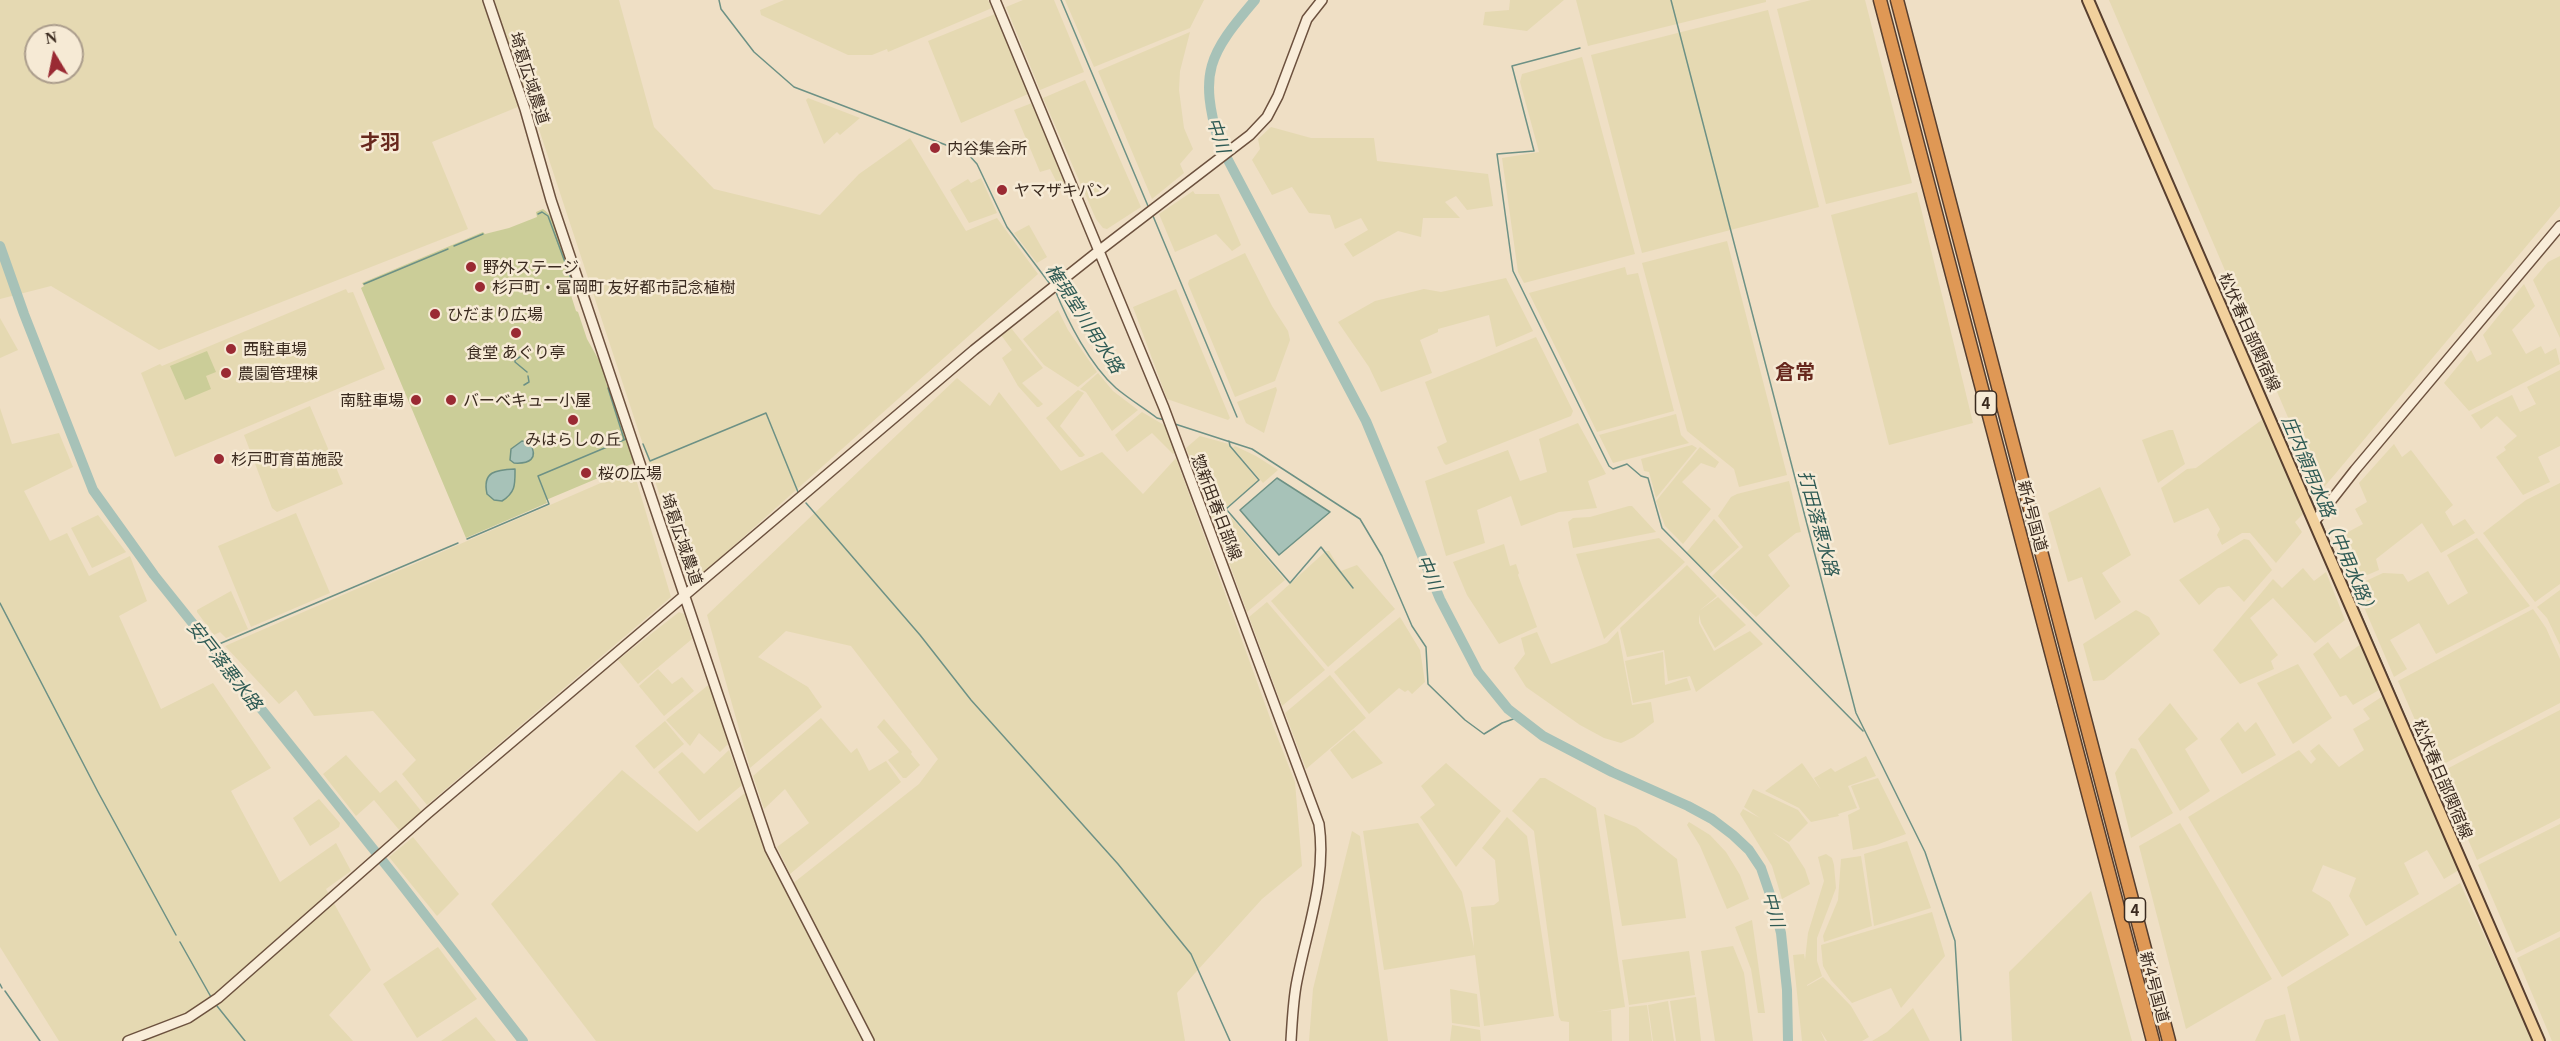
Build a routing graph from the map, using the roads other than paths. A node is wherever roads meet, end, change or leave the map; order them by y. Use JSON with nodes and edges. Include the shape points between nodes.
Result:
{"nodes":[{"id":1,"x":488,"y":0,"type":"edge"},
{"id":2,"x":995,"y":0,"type":"edge"},
{"id":3,"x":1322,"y":0,"type":"edge"},
{"id":4,"x":1880,"y":0,"type":"edge"},
{"id":5,"x":1897,"y":0,"type":"edge"},
{"id":6,"x":2088,"y":0,"type":"edge"},
{"id":7,"x":2560,"y":226,"type":"edge"},
{"id":8,"x":1100,"y":250,"type":"junction"},
{"id":9,"x":2315,"y":521,"type":"junction"},
{"id":10,"x":685,"y":595,"type":"junction"},
{"id":11,"x":128,"y":1041,"type":"edge"},
{"id":12,"x":869,"y":1041,"type":"edge"},
{"id":13,"x":1292,"y":1041,"type":"edge"},
{"id":14,"x":2153,"y":1041,"type":"edge"},
{"id":15,"x":2169,"y":1041,"type":"edge"},
{"id":16,"x":2539,"y":1041,"type":"edge"}],
"edges":[{"from":1,"to":10,"type":"street","name":"埼葛広域農道","via":[[551,200]]},
{"from":2,"to":8,"type":"street","name":"惣新田春日部線"},
{"from":3,"to":8,"type":"street","via":[[1307,19],[1267,117],[1248,137]]},
{"from":4,"to":14,"type":"highway","name":"新4号国道","number":"4"},
{"from":5,"to":15,"type":"highway","name":"新4号国道","number":"4"},
{"from":6,"to":9,"type":"main road","name":"松伏春日部関宿線"},
{"from":7,"to":9,"type":"street"},
{"from":8,"to":10,"type":"street","via":[[974,350]]},
{"from":8,"to":13,"type":"street","name":"惣新田春日部線","via":[[1169,422],[1319,824],[1320,884],[1296,986]]},
{"from":9,"to":16,"type":"main road","name":"松伏春日部関宿線"},
{"from":10,"to":11,"type":"street","via":[[218,998],[188,1018]]},
{"from":10,"to":12,"type":"street","name":"埼葛広域農道","via":[[770,849]]}]}
